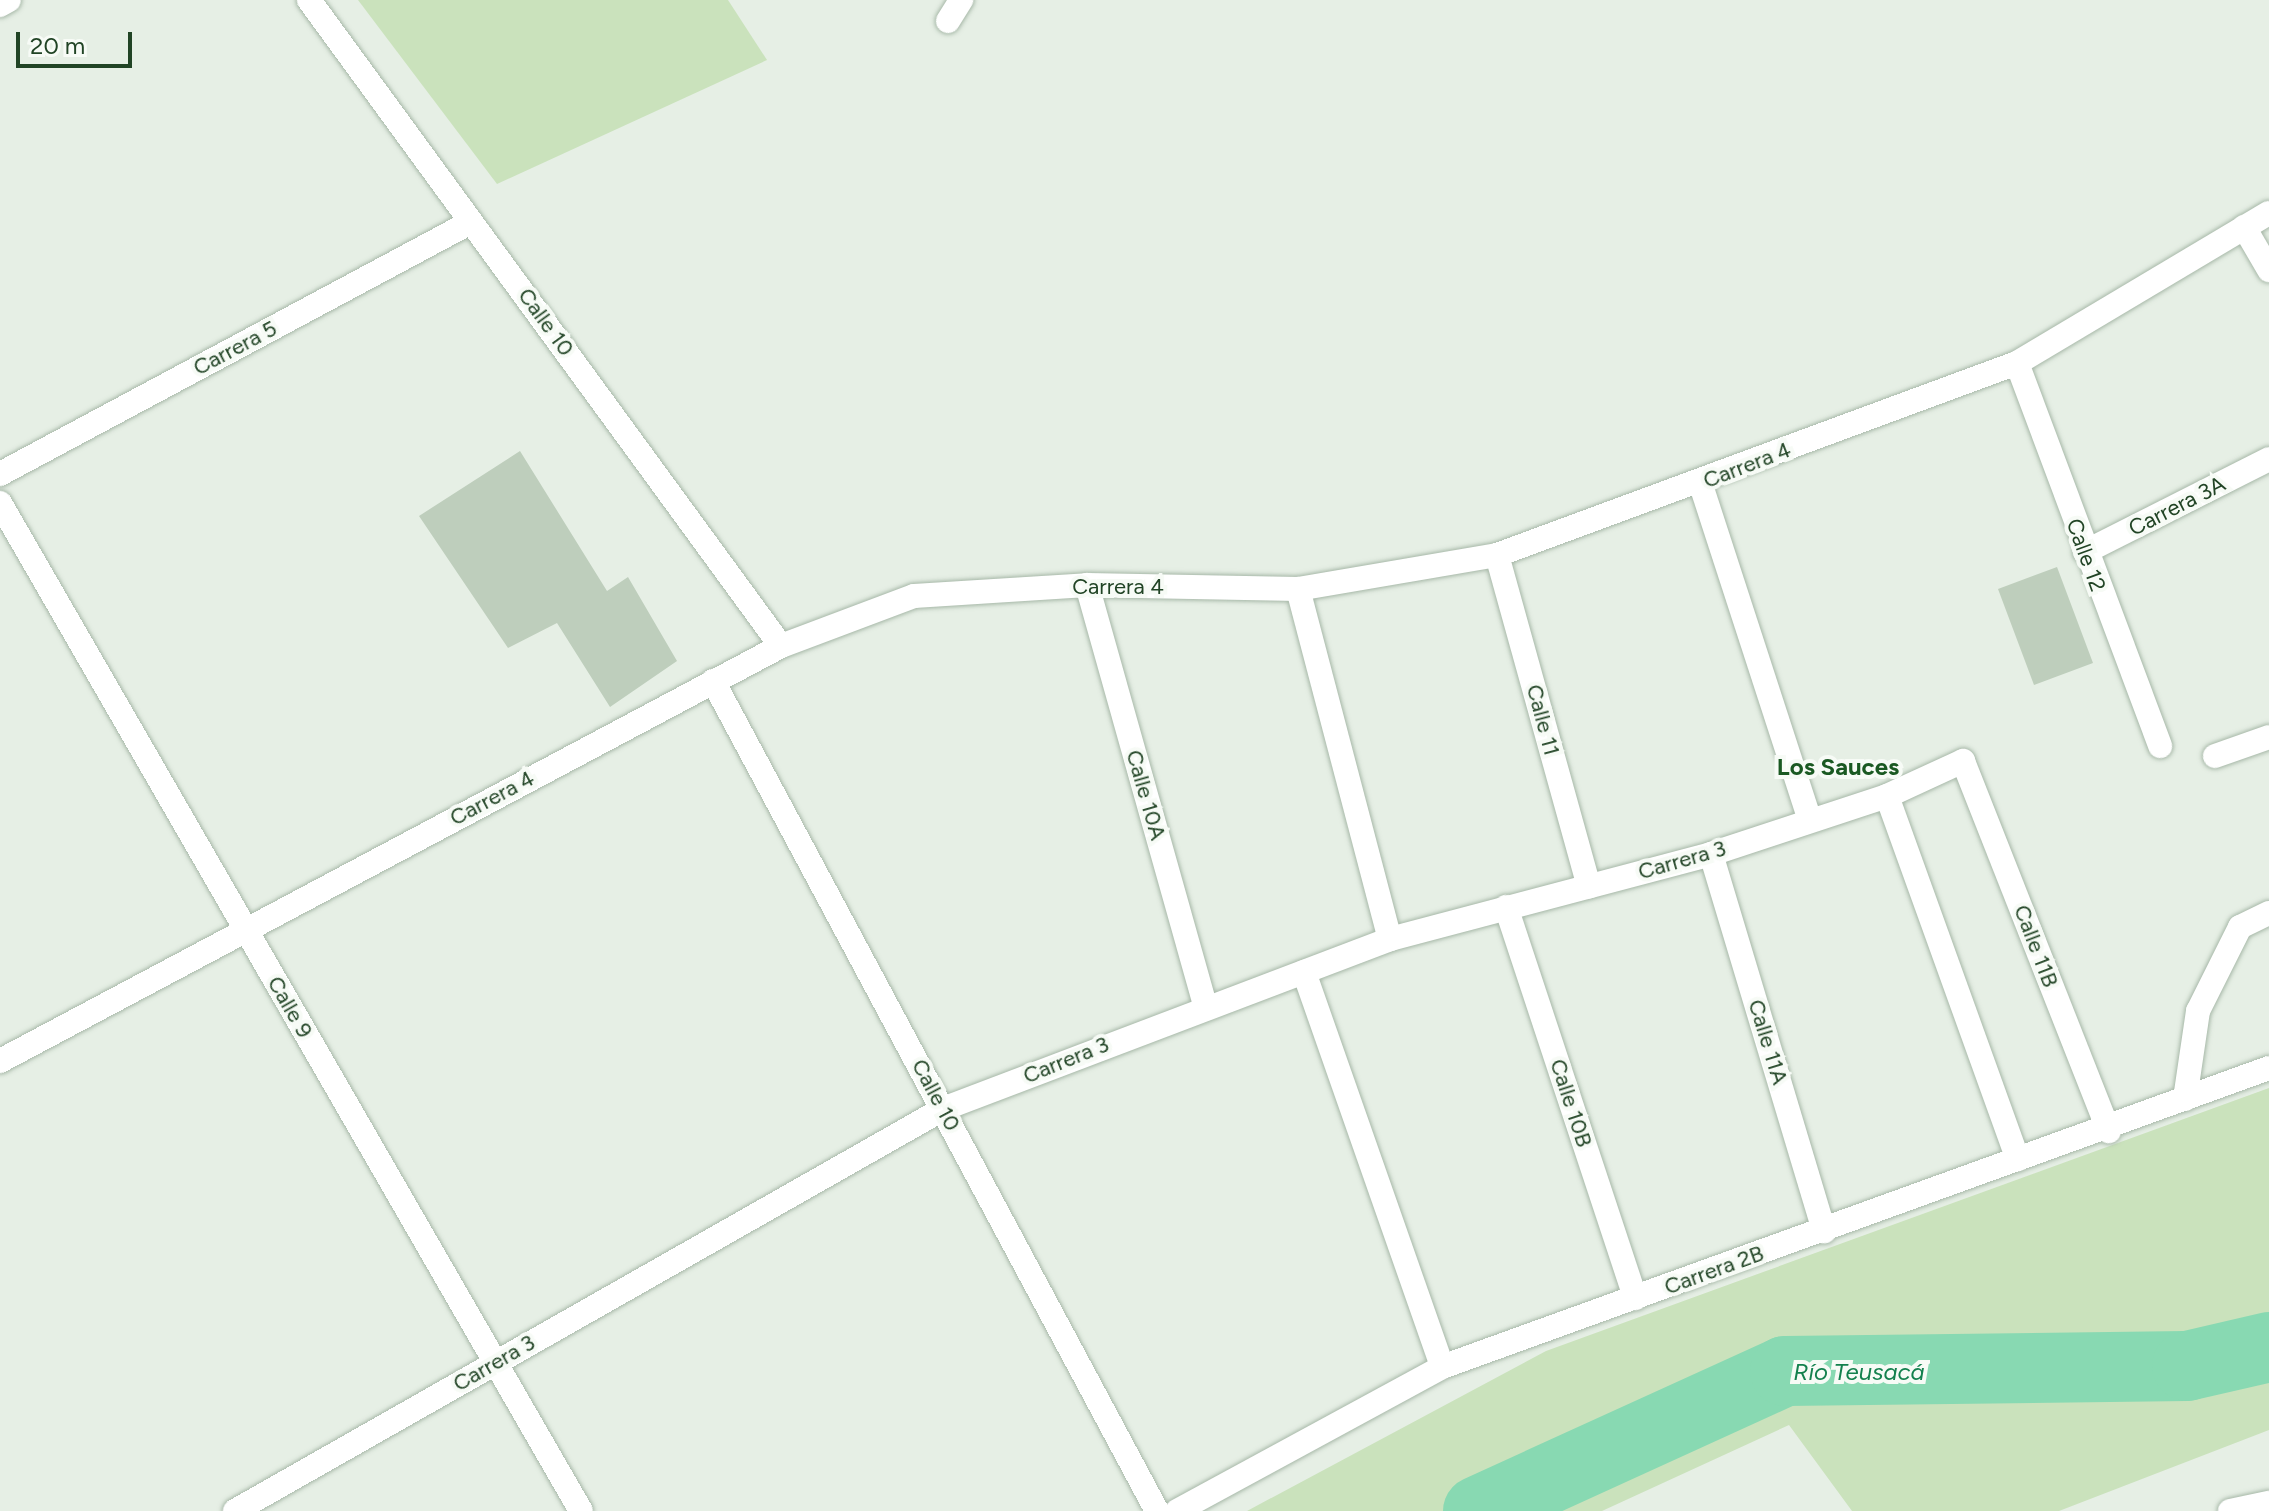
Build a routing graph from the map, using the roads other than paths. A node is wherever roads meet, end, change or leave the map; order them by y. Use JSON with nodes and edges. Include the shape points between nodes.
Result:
{"nodes":[{"id":1,"x":9,"y":0,"type":"edge"},
{"id":2,"x":309,"y":0,"type":"edge"},
{"id":3,"x":961,"y":0,"type":"edge"},
{"id":4,"x":0,"y":5,"type":"edge"},
{"id":5,"x":948,"y":21,"type":"dead end"},
{"id":6,"x":2269,"y":213,"type":"edge"},
{"id":7,"x":471,"y":222,"type":"junction"},
{"id":8,"x":2244,"y":227,"type":"junction"},
{"id":9,"x":2269,"y":270,"type":"edge"},
{"id":10,"x":2017,"y":363,"type":"junction"},
{"id":11,"x":2267,"y":464,"type":"edge"},
{"id":12,"x":0,"y":474,"type":"edge"},
{"id":13,"x":1700,"y":482,"type":"junction"},
{"id":14,"x":0,"y":503,"type":"edge"},
{"id":15,"x":2085,"y":552,"type":"junction"},
{"id":16,"x":1497,"y":555,"type":"junction"},
{"id":17,"x":1087,"y":585,"type":"junction"},
{"id":18,"x":1298,"y":589,"type":"junction"},
{"id":19,"x":781,"y":646,"type":"junction"},
{"id":20,"x":713,"y":681,"type":"junction"},
{"id":21,"x":2269,"y":737,"type":"edge"},
{"id":22,"x":2160,"y":746,"type":"dead end"},
{"id":23,"x":2215,"y":756,"type":"dead end"},
{"id":24,"x":1963,"y":761,"type":"joint"},
{"id":25,"x":1887,"y":796,"type":"junction"},
{"id":26,"x":1809,"y":818,"type":"junction"},
{"id":27,"x":1711,"y":854,"type":"junction"},
{"id":28,"x":1589,"y":886,"type":"junction"},
{"id":29,"x":1506,"y":907,"type":"junction"},
{"id":30,"x":2269,"y":913,"type":"edge"},
{"id":31,"x":246,"y":929,"type":"junction"},
{"id":32,"x":1390,"y":939,"type":"junction"},
{"id":33,"x":1304,"y":972,"type":"junction"},
{"id":34,"x":1205,"y":1005,"type":"junction"},
{"id":35,"x":0,"y":1061,"type":"edge"},
{"id":36,"x":2269,"y":1068,"type":"edge"},
{"id":37,"x":2185,"y":1099,"type":"junction"},
{"id":38,"x":943,"y":1109,"type":"junction"},
{"id":39,"x":2109,"y":1131,"type":"junction"},
{"id":40,"x":2018,"y":1159,"type":"junction"},
{"id":41,"x":1824,"y":1231,"type":"junction"},
{"id":42,"x":1635,"y":1298,"type":"junction"},
{"id":43,"x":495,"y":1363,"type":"junction"},
{"id":44,"x":1442,"y":1367,"type":"junction"},
{"id":45,"x":2269,"y":1503,"type":"edge"},
{"id":46,"x":235,"y":1511,"type":"edge"},
{"id":47,"x":581,"y":1511,"type":"edge"},
{"id":48,"x":1157,"y":1511,"type":"edge"},
{"id":49,"x":1177,"y":1511,"type":"edge"},
{"id":50,"x":2230,"y":1511,"type":"edge"}],
"edges":[{"from":1,"to":4,"type":"street"},
{"from":2,"to":7,"type":"street","name":"Calle 10"},
{"from":3,"to":5,"type":"street"},
{"from":6,"to":8,"type":"street","name":"Carrera 4"},
{"from":7,"to":12,"type":"street","name":"Carrera 5"},
{"from":7,"to":19,"type":"street","name":"Calle 10"},
{"from":8,"to":9,"type":"street"},
{"from":8,"to":10,"type":"street","name":"Carrera 4"},
{"from":10,"to":13,"type":"street","name":"Carrera 4"},
{"from":10,"to":15,"type":"street","name":"Calle 12"},
{"from":11,"to":15,"type":"street","name":"Carrera 3A"},
{"from":13,"to":16,"type":"street","name":"Carrera 4"},
{"from":13,"to":26,"type":"street"},
{"from":14,"to":31,"type":"street","name":"Calle 9"},
{"from":15,"to":22,"type":"street","name":"Calle 12"},
{"from":16,"to":18,"type":"street","name":"Carrera 4"},
{"from":16,"to":28,"type":"street","name":"Calle 11"},
{"from":17,"to":18,"type":"street","name":"Carrera 4"},
{"from":17,"to":19,"type":"street","name":"Carrera 4","via":[[914,596]]},
{"from":17,"to":34,"type":"street","name":"Calle 10A"},
{"from":18,"to":32,"type":"street"},
{"from":19,"to":20,"type":"street","name":"Carrera 4"},
{"from":20,"to":31,"type":"street","name":"Carrera 4"},
{"from":20,"to":38,"type":"street","name":"Calle 10"},
{"from":21,"to":23,"type":"street"},
{"from":24,"to":25,"type":"street","name":"Carrera 3"},
{"from":24,"to":39,"type":"street","name":"Calle 11B"},
{"from":25,"to":26,"type":"street","name":"Carrera 3"},
{"from":25,"to":40,"type":"street"},
{"from":26,"to":27,"type":"street","name":"Carrera 3"},
{"from":27,"to":28,"type":"street","name":"Carrera 3"},
{"from":27,"to":41,"type":"street","name":"Calle 11A"},
{"from":28,"to":29,"type":"street","name":"Carrera 3"},
{"from":29,"to":32,"type":"street","name":"Carrera 3"},
{"from":29,"to":42,"type":"street","name":"Calle 10B"},
{"from":30,"to":37,"type":"street","via":[[2240,927],[2198,1011]]},
{"from":31,"to":35,"type":"street","name":"Carrera 4"},
{"from":31,"to":43,"type":"street","name":"Calle 9"},
{"from":32,"to":33,"type":"street","name":"Carrera 3"},
{"from":33,"to":34,"type":"street","name":"Carrera 3"},
{"from":33,"to":44,"type":"street"},
{"from":34,"to":38,"type":"street","name":"Carrera 3"},
{"from":36,"to":37,"type":"street","name":"Carrera 2B"},
{"from":37,"to":39,"type":"street","name":"Carrera 2B"},
{"from":38,"to":43,"type":"street","name":"Carrera 3"},
{"from":38,"to":48,"type":"street","name":"Calle 10"},
{"from":39,"to":40,"type":"street","name":"Carrera 2B"},
{"from":40,"to":41,"type":"street","name":"Carrera 2B"},
{"from":41,"to":42,"type":"street","name":"Carrera 2B"},
{"from":42,"to":44,"type":"street","name":"Carrera 2B"},
{"from":43,"to":46,"type":"street","name":"Carrera 3"},
{"from":43,"to":47,"type":"street","name":"Calle 9"},
{"from":44,"to":49,"type":"street","name":"Carrera 2B"},
{"from":45,"to":50,"type":"street"}]}
